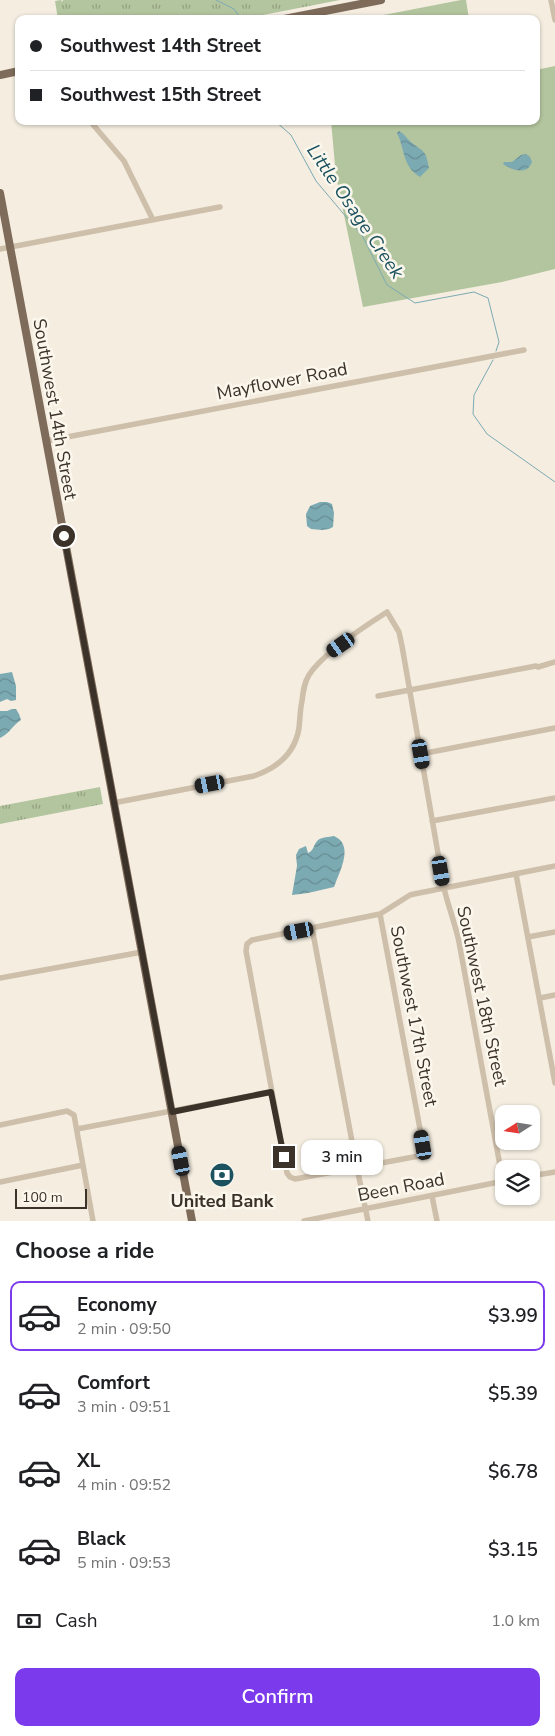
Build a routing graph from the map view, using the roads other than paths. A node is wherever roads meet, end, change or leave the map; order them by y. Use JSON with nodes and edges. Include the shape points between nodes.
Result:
{"nodes":[{"id":1,"x":381,"y":0,"type":"edge"},
{"id":2,"x":551,"y":0,"type":"edge"},
{"id":3,"x":304,"y":15,"type":"edge"},
{"id":4,"x":555,"y":20,"type":"edge"},
{"id":5,"x":15,"y":72,"type":"edge"},
{"id":6,"x":0,"y":75,"type":"edge"},
{"id":7,"x":93,"y":125,"type":"edge"},
{"id":8,"x":0,"y":193,"type":"edge"},
{"id":9,"x":220,"y":207,"type":"dead end"},
{"id":10,"x":153,"y":220,"type":"junction"},
{"id":11,"x":10,"y":247,"type":"junction"},
{"id":12,"x":0,"y":249,"type":"edge"},
{"id":13,"x":524,"y":350,"type":"dead end"},
{"id":14,"x":46,"y":441,"type":"junction"},
{"id":15,"x":553,"y":662,"type":"edge"},
{"id":16,"x":409,"y":690,"type":"junction"},
{"id":17,"x":378,"y":696,"type":"dead end"},
{"id":18,"x":555,"y":728,"type":"edge"},
{"id":19,"x":421,"y":754,"type":"junction"},
{"id":20,"x":555,"y":798,"type":"edge"},
{"id":21,"x":113,"y":803,"type":"junction"},
{"id":22,"x":432,"y":821,"type":"junction"},
{"id":23,"x":555,"y":866,"type":"edge"},
{"id":24,"x":516,"y":874,"type":"junction"},
{"id":25,"x":444,"y":888,"type":"junction"},
{"id":26,"x":380,"y":914,"type":"junction"},
{"id":27,"x":312,"y":928,"type":"junction"},
{"id":28,"x":555,"y":932,"type":"edge"},
{"id":29,"x":528,"y":937,"type":"junction"},
{"id":30,"x":142,"y":952,"type":"junction"},
{"id":31,"x":0,"y":978,"type":"edge"},
{"id":32,"x":555,"y":995,"type":"edge"},
{"id":33,"x":540,"y":998,"type":"junction"},
{"id":34,"x":553,"y":1062,"type":"edge"},
{"id":35,"x":555,"y":1082,"type":"edge"},
{"id":36,"x":271,"y":1092,"type":"junction"},
{"id":37,"x":172,"y":1112,"type":"junction"},
{"id":38,"x":0,"y":1125,"type":"edge"},
{"id":39,"x":77,"y":1129,"type":"junction"},
{"id":40,"x":499,"y":1160,"type":"edge"},
{"id":41,"x":83,"y":1166,"type":"junction"},
{"id":42,"x":357,"y":1168,"type":"junction"},
{"id":43,"x":555,"y":1172,"type":"edge"},
{"id":44,"x":540,"y":1174,"type":"edge"},
{"id":45,"x":0,"y":1182,"type":"edge"},
{"id":46,"x":495,"y":1184,"type":"edge"},
{"id":47,"x":432,"y":1196,"type":"junction"},
{"id":48,"x":365,"y":1209,"type":"junction"},
{"id":49,"x":93,"y":1221,"type":"edge"},
{"id":50,"x":192,"y":1221,"type":"edge"},
{"id":51,"x":304,"y":1221,"type":"edge"},
{"id":52,"x":368,"y":1221,"type":"edge"},
{"id":53,"x":437,"y":1221,"type":"edge"}],
"edges":[{"from":1,"to":3,"type":"main road"},
{"from":2,"to":4,"type":"street"},
{"from":5,"to":6,"type":"main road"},
{"from":7,"to":10,"type":"street","via":[[124,161]]},
{"from":8,"to":11,"type":"main road","name":"Southwest 14th Street"},
{"from":9,"to":10,"type":"street"},
{"from":10,"to":11,"type":"street"},
{"from":11,"to":12,"type":"street"},
{"from":11,"to":14,"type":"main road","name":"Southwest 14th Street"},
{"from":13,"to":14,"type":"street","name":"Mayflower Road"},
{"from":14,"to":21,"type":"main road","name":"Southwest 14th Street"},
{"from":15,"to":16,"type":"street"},
{"from":16,"to":17,"type":"street"},
{"from":16,"to":19,"type":"street","name":"Southwest 18th Street"},
{"from":16,"to":21,"type":"street","name":"Southwest 18th Street","via":[[399,632],[387,612],[317,664],[304,685],[295,742],[286,757],[268,771]]},
{"from":18,"to":19,"type":"street"},
{"from":19,"to":22,"type":"street","name":"Southwest 18th Street"},
{"from":20,"to":22,"type":"street"},
{"from":21,"to":30,"type":"main road","name":"Southwest 14th Street"},
{"from":22,"to":25,"type":"street","name":"Southwest 18th Street"},
{"from":23,"to":24,"type":"street"},
{"from":24,"to":25,"type":"street"},
{"from":24,"to":29,"type":"street"},
{"from":25,"to":26,"type":"street","via":[[410,895]]},
{"from":25,"to":40,"type":"street","name":"Southwest 18th Street","via":[[459,942]]},
{"from":26,"to":27,"type":"street"},
{"from":26,"to":42,"type":"street","name":"Southwest 17th Street","via":[[423,1145],[419,1156]]},
{"from":27,"to":36,"type":"street","via":[[252,940],[247,944]]},
{"from":27,"to":42,"type":"street"},
{"from":28,"to":29,"type":"street"},
{"from":29,"to":33,"type":"street"},
{"from":30,"to":31,"type":"street"},
{"from":30,"to":37,"type":"main road","name":"Southwest 14th Street"},
{"from":32,"to":33,"type":"street"},
{"from":33,"to":34,"type":"street"},
{"from":34,"to":35,"type":"street"},
{"from":36,"to":37,"type":"street"},
{"from":36,"to":42,"type":"street","via":[[290,1177],[296,1179]]},
{"from":37,"to":39,"type":"street"},
{"from":37,"to":50,"type":"main road","name":"Southwest 14th Street"},
{"from":38,"to":39,"type":"street","via":[[67,1111],[74,1115]]},
{"from":39,"to":41,"type":"street"},
{"from":41,"to":45,"type":"street"},
{"from":41,"to":49,"type":"street"},
{"from":42,"to":48,"type":"street"},
{"from":43,"to":44,"type":"street"},
{"from":46,"to":47,"type":"street","name":"Been Road"},
{"from":47,"to":48,"type":"street","name":"Been Road"},
{"from":47,"to":53,"type":"street"},
{"from":48,"to":51,"type":"street","name":"Been Road"},
{"from":48,"to":52,"type":"street"}]}
